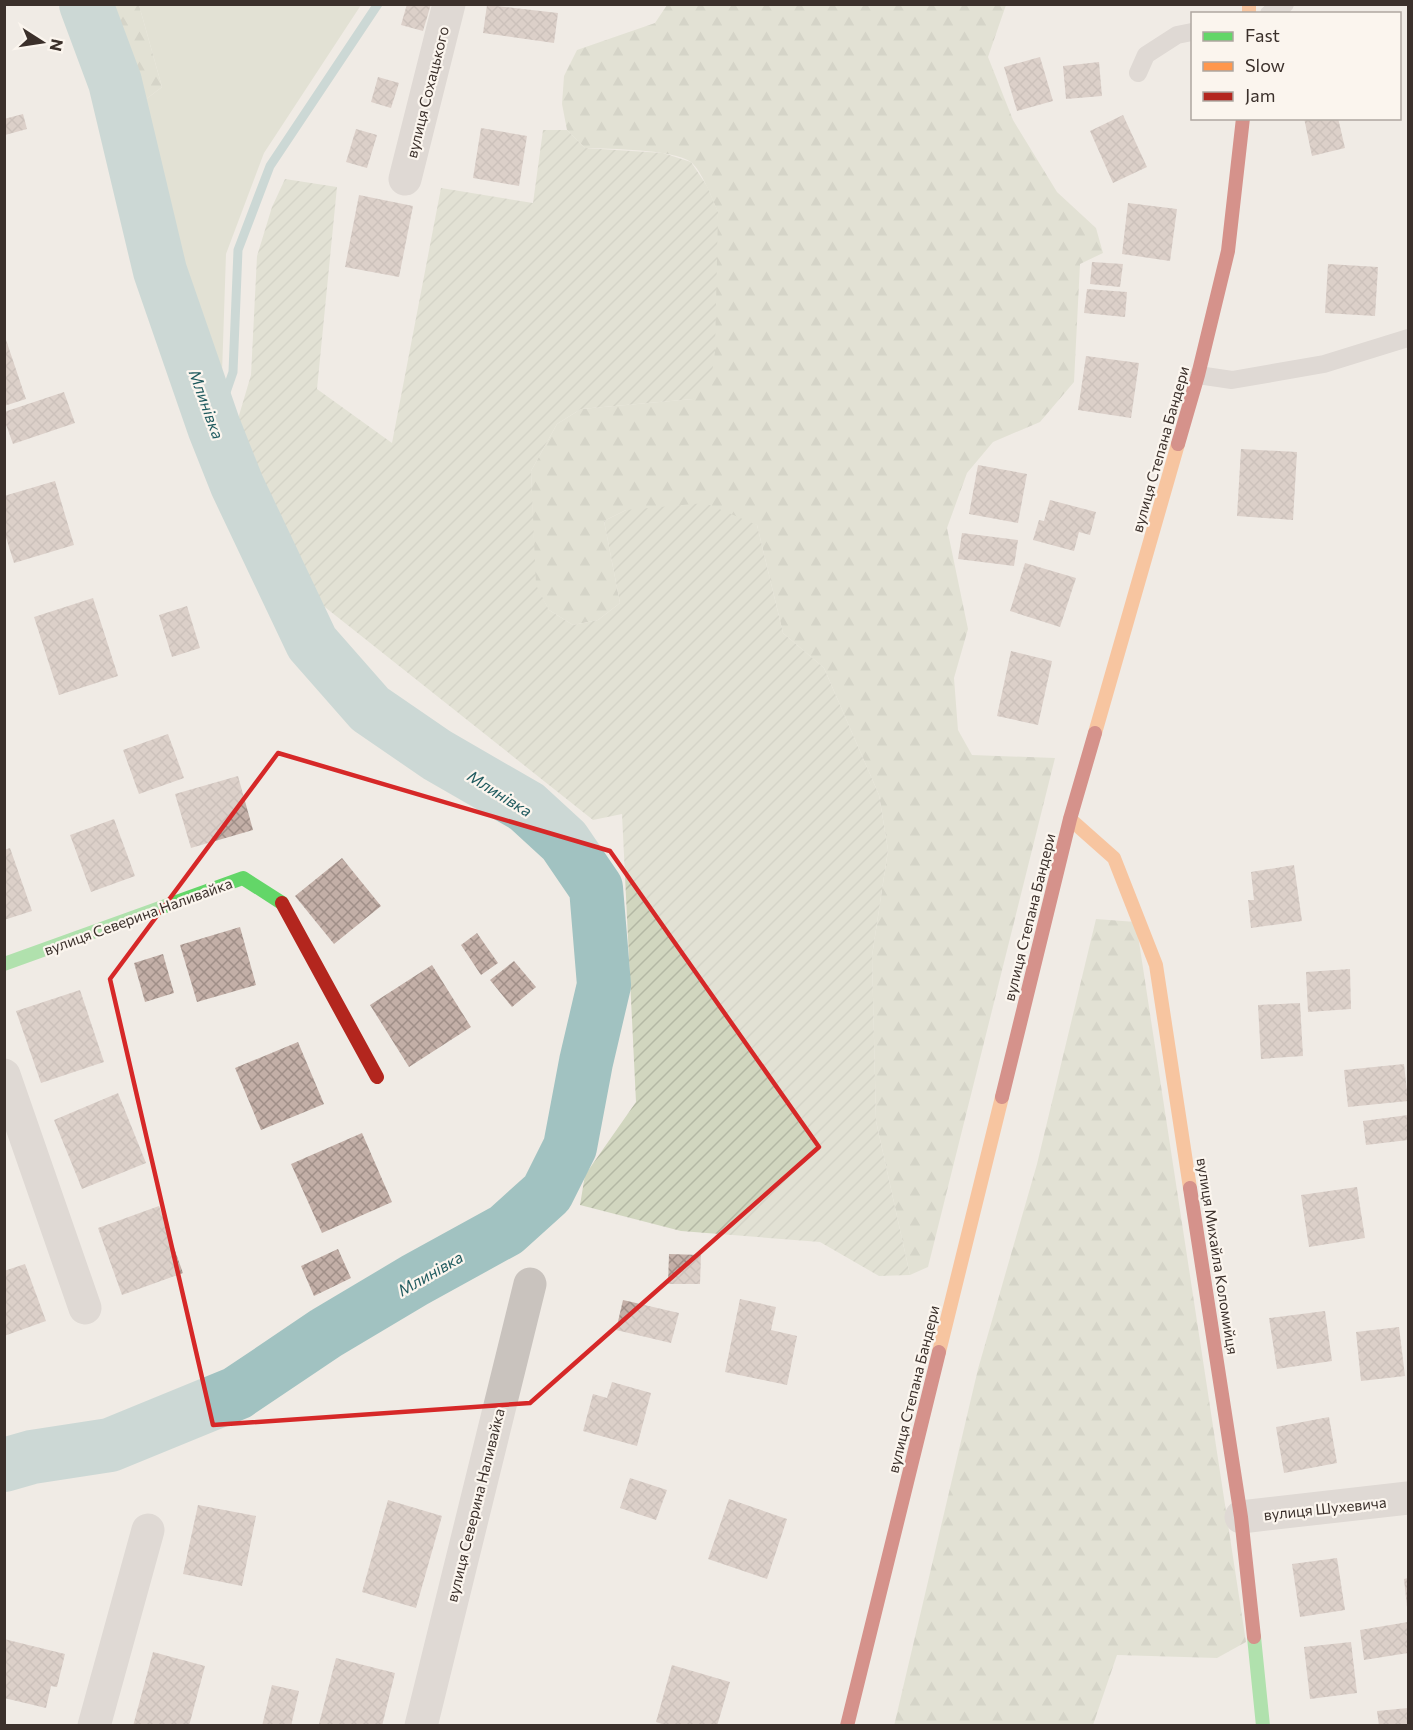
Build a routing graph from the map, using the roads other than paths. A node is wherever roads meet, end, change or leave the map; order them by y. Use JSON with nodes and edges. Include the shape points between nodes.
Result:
{"nodes":[{"id":1,"x":448,"y":4,"type":"edge"},
{"id":2,"x":1285,"y":4,"type":"edge"},
{"id":3,"x":1272,"y":12,"type":"edge"},
{"id":4,"x":1191,"y":32,"type":"edge"},
{"id":5,"x":1138,"y":73,"type":"dead end"},
{"id":6,"x":1243,"y":120,"type":"edge"},
{"id":7,"x":405,"y":179,"type":"dead end"},
{"id":8,"x":1408,"y":338,"type":"edge"},
{"id":9,"x":1198,"y":375,"type":"junction"},
{"id":10,"x":1070,"y":819,"type":"junction"},
{"id":11,"x":4,"y":964,"type":"edge"},
{"id":12,"x":4,"y":1075,"type":"edge"},
{"id":13,"x":377,"y":1077,"type":"dead end"},
{"id":14,"x":530,"y":1284,"type":"dead end"},
{"id":15,"x":86,"y":1308,"type":"dead end"},
{"id":16,"x":1408,"y":1498,"type":"edge"},
{"id":17,"x":1241,"y":1517,"type":"junction"},
{"id":18,"x":148,"y":1530,"type":"dead end"},
{"id":19,"x":94,"y":1725,"type":"edge"},
{"id":20,"x":421,"y":1725,"type":"edge"},
{"id":21,"x":847,"y":1725,"type":"edge"},
{"id":22,"x":1263,"y":1725,"type":"edge"}],
"edges":[{"from":1,"to":7,"type":"street","name":"вулиця Сохацького"},
{"from":2,"to":3,"type":"lane"},
{"from":4,"to":5,"type":"lane","via":[[1177,35],[1146,55]]},
{"from":6,"to":9,"type":"main road","name":"вулиця Степана Бандери","via":[[1228,251]]},
{"from":8,"to":9,"type":"lane","via":[[1324,364],[1232,380]]},
{"from":9,"to":10,"type":"main road","name":"вулиця Степана Бандери"},
{"from":10,"to":17,"type":"main road","name":"вулиця Михайла Коломийця","via":[[1114,858],[1156,964]]},
{"from":10,"to":21,"type":"main road","name":"вулиця Степана Бандери"},
{"from":11,"to":13,"type":"main road","name":"вулиця Северина Наливайка","via":[[243,878],[281,901]]},
{"from":12,"to":15,"type":"street"},
{"from":14,"to":20,"type":"street","name":"вулиця Северина Наливайка"},
{"from":16,"to":17,"type":"street","name":"вулиця Шухевича"},
{"from":17,"to":22,"type":"main road","name":"вулиця Михайла Коломийця"},
{"from":18,"to":19,"type":"street"}]}
